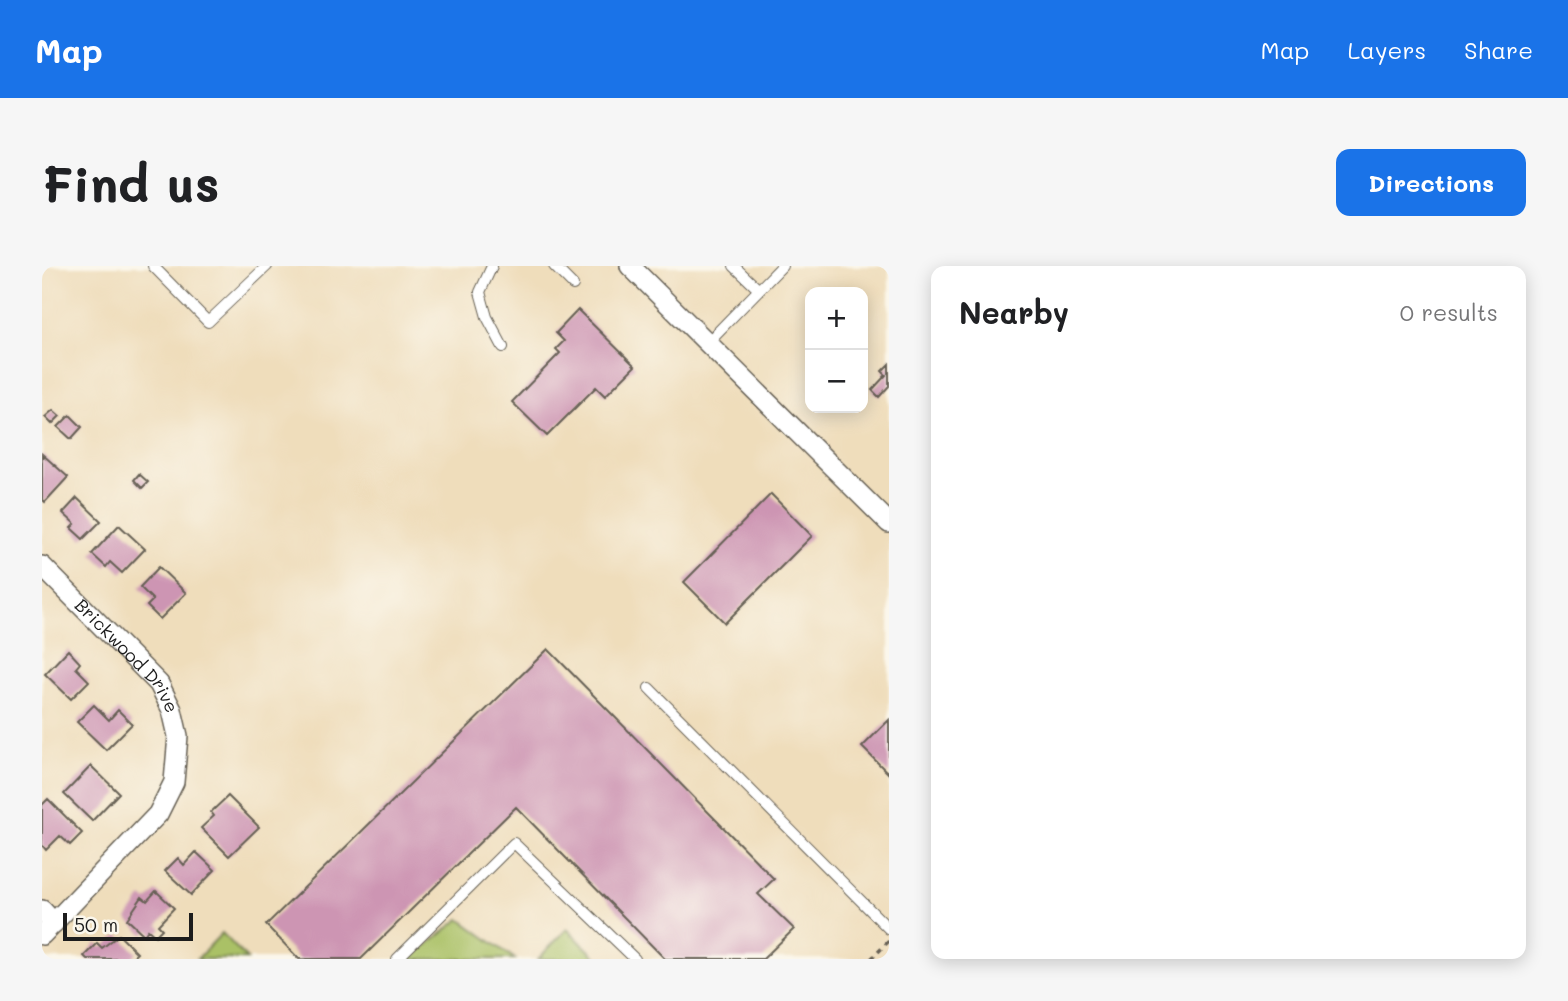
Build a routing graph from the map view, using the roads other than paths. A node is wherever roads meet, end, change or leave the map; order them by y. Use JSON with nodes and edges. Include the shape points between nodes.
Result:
{"nodes":[{"id":1,"x":153,"y":266,"type":"edge"},
{"id":2,"x":267,"y":266,"type":"edge"},
{"id":3,"x":492,"y":266,"type":"edge"},
{"id":4,"x":554,"y":266,"type":"edge"},
{"id":5,"x":630,"y":266,"type":"edge"},
{"id":6,"x":734,"y":266,"type":"edge"},
{"id":7,"x":782,"y":266,"type":"edge"},
{"id":8,"x":573,"y":285,"type":"dead end"},
{"id":9,"x":759,"y":290,"type":"junction"},
{"id":10,"x":707,"y":342,"type":"junction"},
{"id":11,"x":503,"y":347,"type":"dead end"},
{"id":12,"x":889,"y":523,"type":"edge"},
{"id":13,"x":42,"y":566,"type":"edge"},
{"id":14,"x":649,"y":688,"type":"dead end"},
{"id":15,"x":46,"y":923,"type":"edge"},
{"id":16,"x":889,"y":929,"type":"edge"},
{"id":17,"x":397,"y":959,"type":"edge"},
{"id":18,"x":635,"y":959,"type":"edge"}],
"edges":[{"from":1,"to":2,"type":"lane","via":[[208,322]]},
{"from":3,"to":11,"type":"lane","via":[[480,292]]},
{"from":4,"to":8,"type":"lane"},
{"from":5,"to":10,"type":"street"},
{"from":6,"to":9,"type":"lane"},
{"from":7,"to":9,"type":"lane"},
{"from":9,"to":10,"type":"lane"},
{"from":10,"to":12,"type":"street"},
{"from":13,"to":15,"type":"street","name":"Brickwood Drive","via":[[159,684],[178,736],[174,782],[158,814]]},
{"from":14,"to":16,"type":"lane"},
{"from":17,"to":18,"type":"lane","via":[[514,842]]}]}
